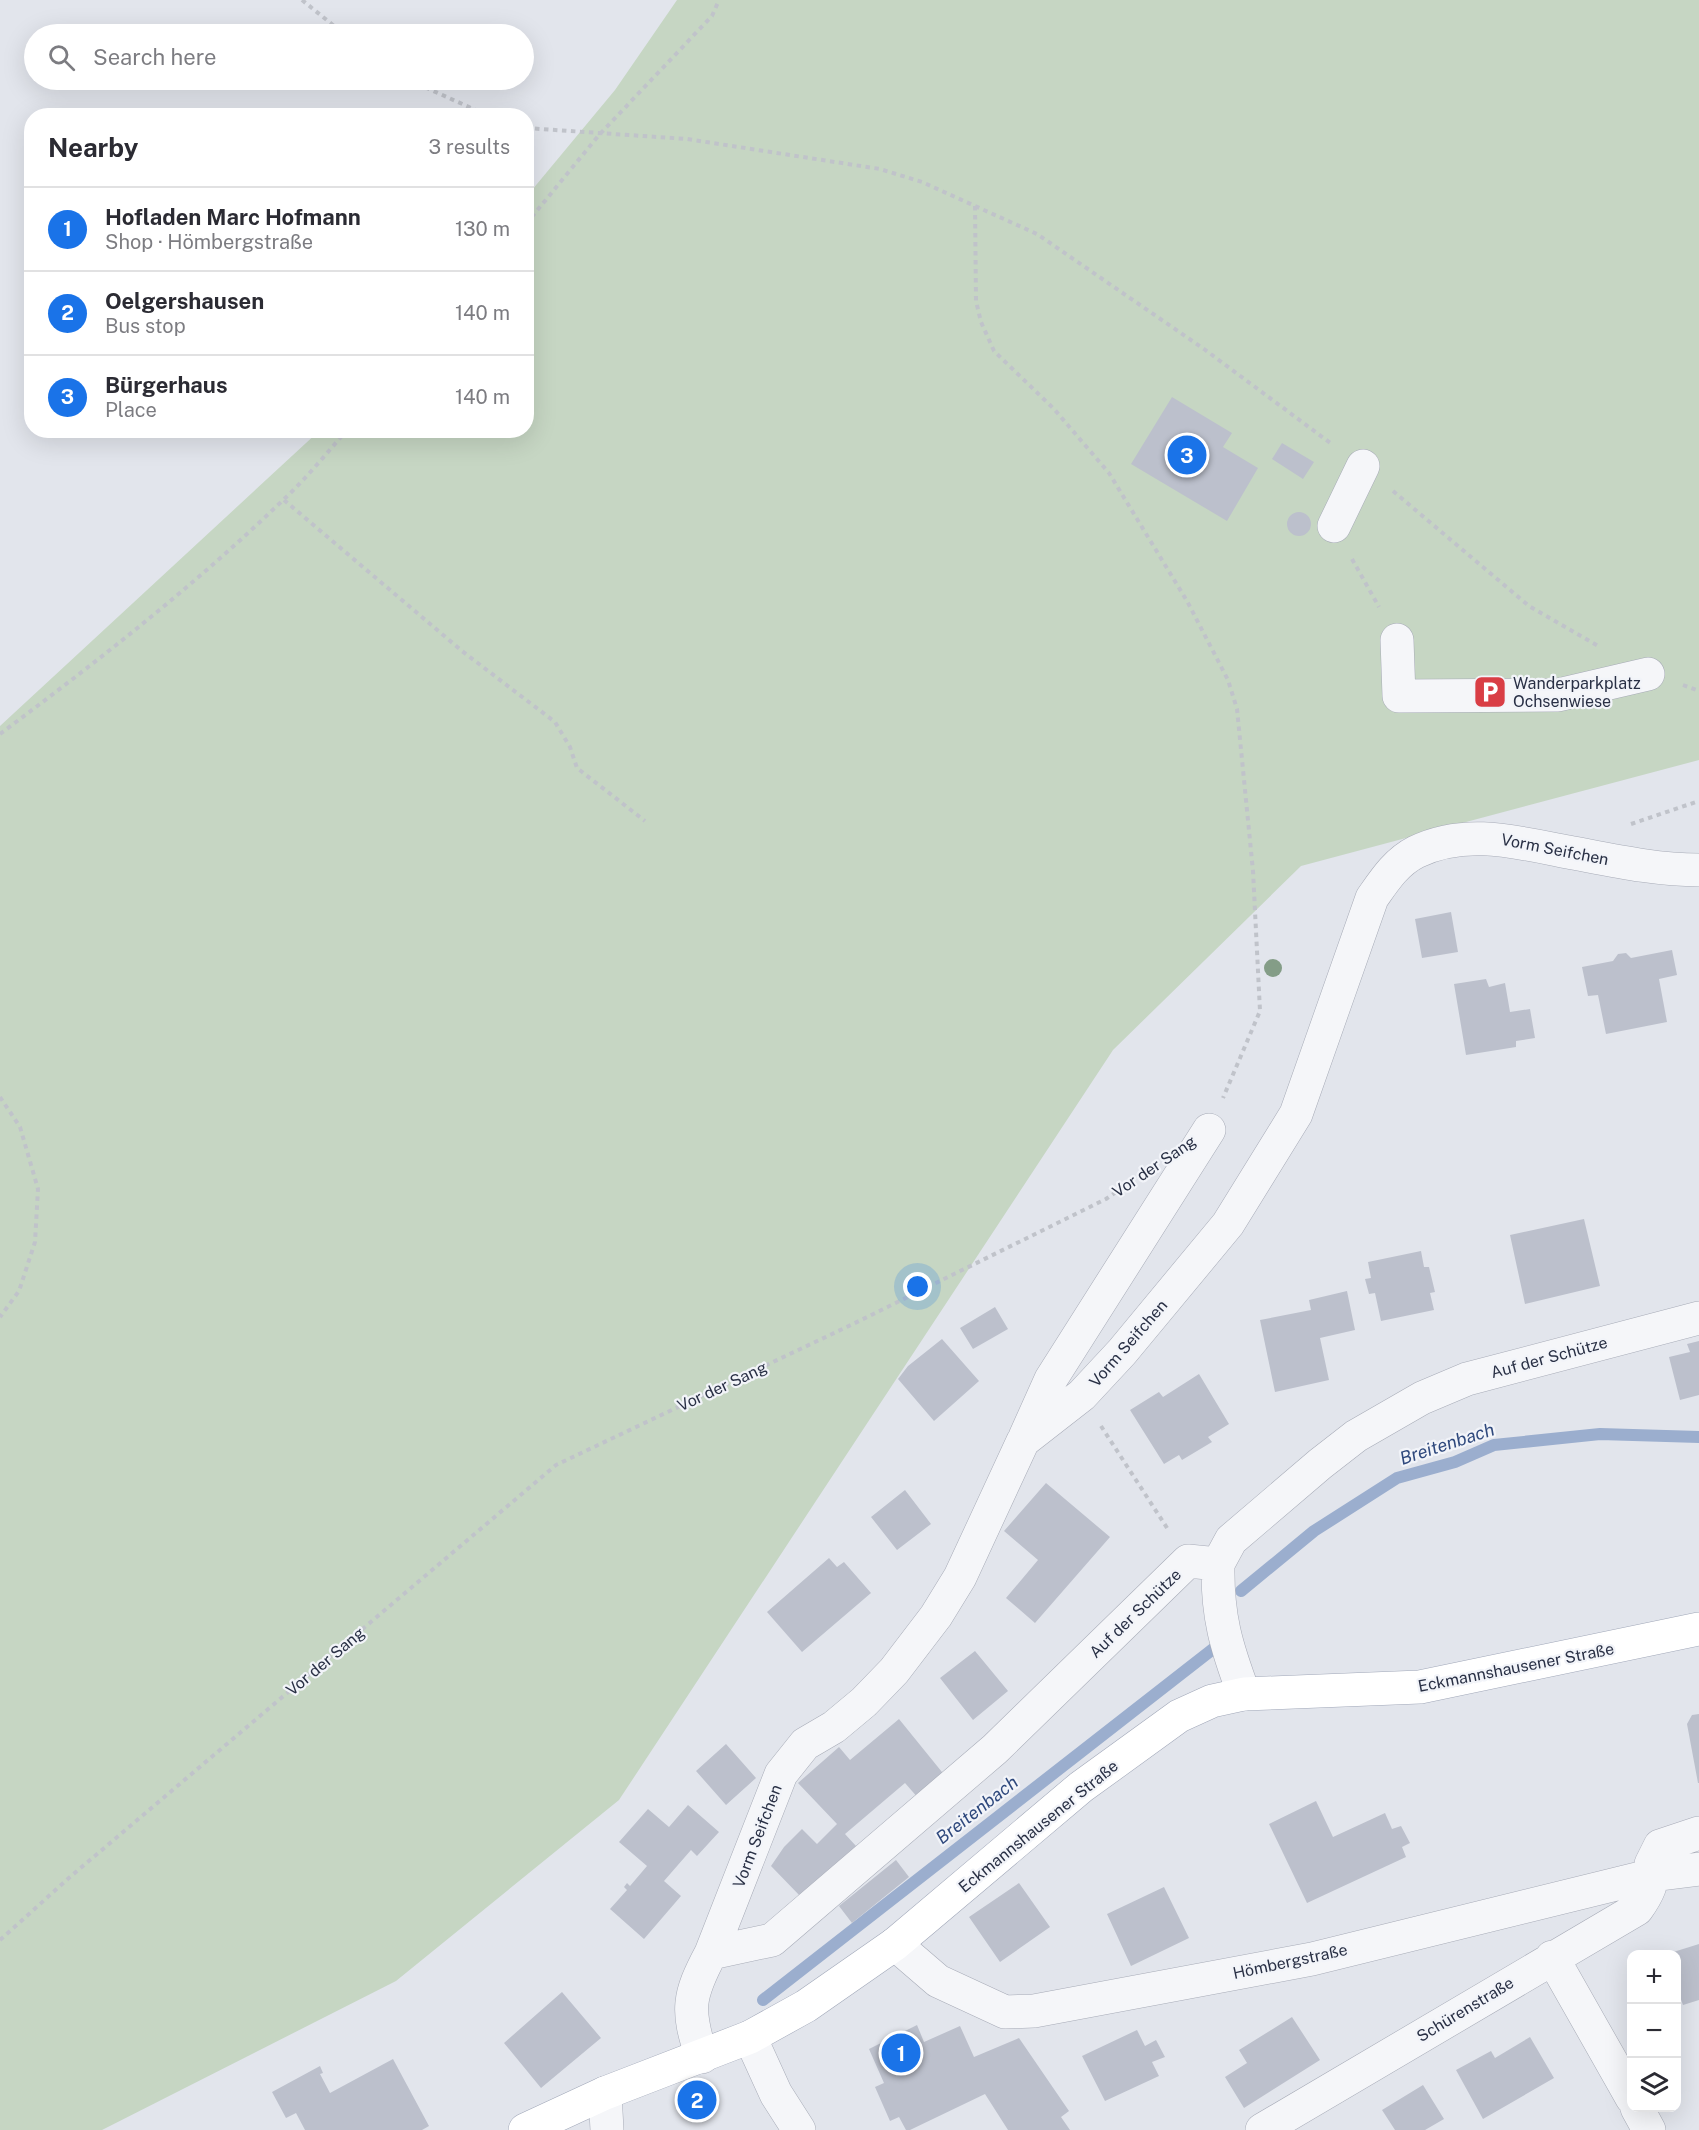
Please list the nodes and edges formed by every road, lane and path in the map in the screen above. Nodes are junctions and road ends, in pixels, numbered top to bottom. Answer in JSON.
{"nodes":[{"id":1,"x":302,"y":0,"type":"edge"},
{"id":2,"x":719,"y":0,"type":"edge"},
{"id":3,"x":332,"y":24,"type":"edge"},
{"id":4,"x":431,"y":90,"type":"edge"},
{"id":5,"x":471,"y":108,"type":"edge"},
{"id":6,"x":534,"y":129,"type":"edge"},
{"id":7,"x":599,"y":135,"type":"junction"},
{"id":8,"x":975,"y":206,"type":"junction"},
{"id":9,"x":534,"y":214,"type":"edge"},
{"id":10,"x":340,"y":438,"type":"edge"},
{"id":11,"x":1364,"y":466,"type":"junction"},
{"id":12,"x":284,"y":500,"type":"junction"},
{"id":13,"x":1334,"y":526,"type":"joint"},
{"id":14,"x":1397,"y":640,"type":"joint"},
{"id":15,"x":1648,"y":674,"type":"junction"},
{"id":16,"x":1699,"y":691,"type":"edge"},
{"id":17,"x":0,"y":734,"type":"edge"},
{"id":18,"x":645,"y":820,"type":"dead end"},
{"id":19,"x":1699,"y":870,"type":"edge"},
{"id":20,"x":0,"y":1097,"type":"edge"},
{"id":21,"x":1209,"y":1130,"type":"joint"},
{"id":22,"x":1134,"y":1180,"type":"dead end"},
{"id":23,"x":0,"y":1317,"type":"edge"},
{"id":24,"x":1699,"y":1318,"type":"edge"},
{"id":25,"x":1082,"y":1395,"type":"junction"},
{"id":26,"x":1023,"y":1441,"type":"junction"},
{"id":27,"x":1203,"y":1562,"type":"junction"},
{"id":28,"x":1699,"y":1629,"type":"edge"},
{"id":29,"x":1244,"y":1694,"type":"junction"},
{"id":30,"x":1699,"y":1833,"type":"edge"},
{"id":31,"x":1699,"y":1869,"type":"edge"},
{"id":32,"x":1653,"y":1875,"type":"junction"},
{"id":33,"x":0,"y":1940,"type":"edge"},
{"id":34,"x":895,"y":1944,"type":"junction"},
{"id":35,"x":711,"y":1953,"type":"junction"},
{"id":36,"x":1552,"y":1957,"type":"junction"},
{"id":37,"x":750,"y":2037,"type":"junction"},
{"id":38,"x":702,"y":2057,"type":"junction"},
{"id":39,"x":1627,"y":2089,"type":"edge"},
{"id":40,"x":605,"y":2093,"type":"junction"},
{"id":41,"x":1639,"y":2112,"type":"edge"},
{"id":42,"x":525,"y":2130,"type":"edge"},
{"id":43,"x":607,"y":2130,"type":"edge"},
{"id":44,"x":799,"y":2130,"type":"edge"},
{"id":45,"x":1263,"y":2130,"type":"edge"},
{"id":46,"x":1649,"y":2130,"type":"edge"}],
"edges":[{"from":1,"to":3,"type":"path"},
{"from":2,"to":7,"type":"path"},
{"from":4,"to":5,"type":"path"},
{"from":6,"to":7,"type":"path"},
{"from":7,"to":8,"type":"path"},
{"from":7,"to":9,"type":"path"},
{"from":8,"to":11,"type":"path"},
{"from":8,"to":21,"type":"path"},
{"from":10,"to":12,"type":"path"},
{"from":11,"to":13,"type":"street"},
{"from":11,"to":15,"type":"path"},
{"from":12,"to":17,"type":"path"},
{"from":12,"to":18,"type":"path"},
{"from":13,"to":14,"type":"path"},
{"from":14,"to":15,"type":"street"},
{"from":15,"to":16,"type":"path"},
{"from":19,"to":25,"type":"street","name":"Vorm Seifchen"},
{"from":20,"to":23,"type":"path"},
{"from":21,"to":26,"type":"street","name":"Vor der Sang"},
{"from":22,"to":33,"type":"path","name":"Vor der Sang"},
{"from":24,"to":27,"type":"street","name":"Auf der Schütze"},
{"from":25,"to":26,"type":"street","name":"Vorm Seifchen"},
{"from":25,"to":27,"type":"path"},
{"from":26,"to":35,"type":"street","name":"Vorm Seifchen"},
{"from":27,"to":29,"type":"street"},
{"from":27,"to":35,"type":"street","name":"Auf der Schütze"},
{"from":28,"to":29,"type":"main road","name":"Eckmannshausener Straße"},
{"from":29,"to":34,"type":"main road","name":"Eckmannshausener Straße"},
{"from":30,"to":32,"type":"street","name":"Schürenstraße"},
{"from":31,"to":32,"type":"street","name":"Hömbergstraße"},
{"from":32,"to":34,"type":"street","name":"Hömbergstraße"},
{"from":32,"to":36,"type":"street","name":"Schürenstraße"},
{"from":34,"to":37,"type":"main road","name":"Eckmannshausener Straße"},
{"from":35,"to":38,"type":"street","name":"Vorm Seifchen"},
{"from":36,"to":39,"type":"street"},
{"from":36,"to":45,"type":"street","name":"Schürenstraße"},
{"from":37,"to":38,"type":"main road","name":"Eckmannshausener Straße"},
{"from":37,"to":44,"type":"street"},
{"from":38,"to":40,"type":"main road","name":"Eckmannshausener Straße"},
{"from":40,"to":42,"type":"main road","name":"Eckmannshausener Straße"},
{"from":40,"to":43,"type":"street"},
{"from":41,"to":46,"type":"street"}]}
